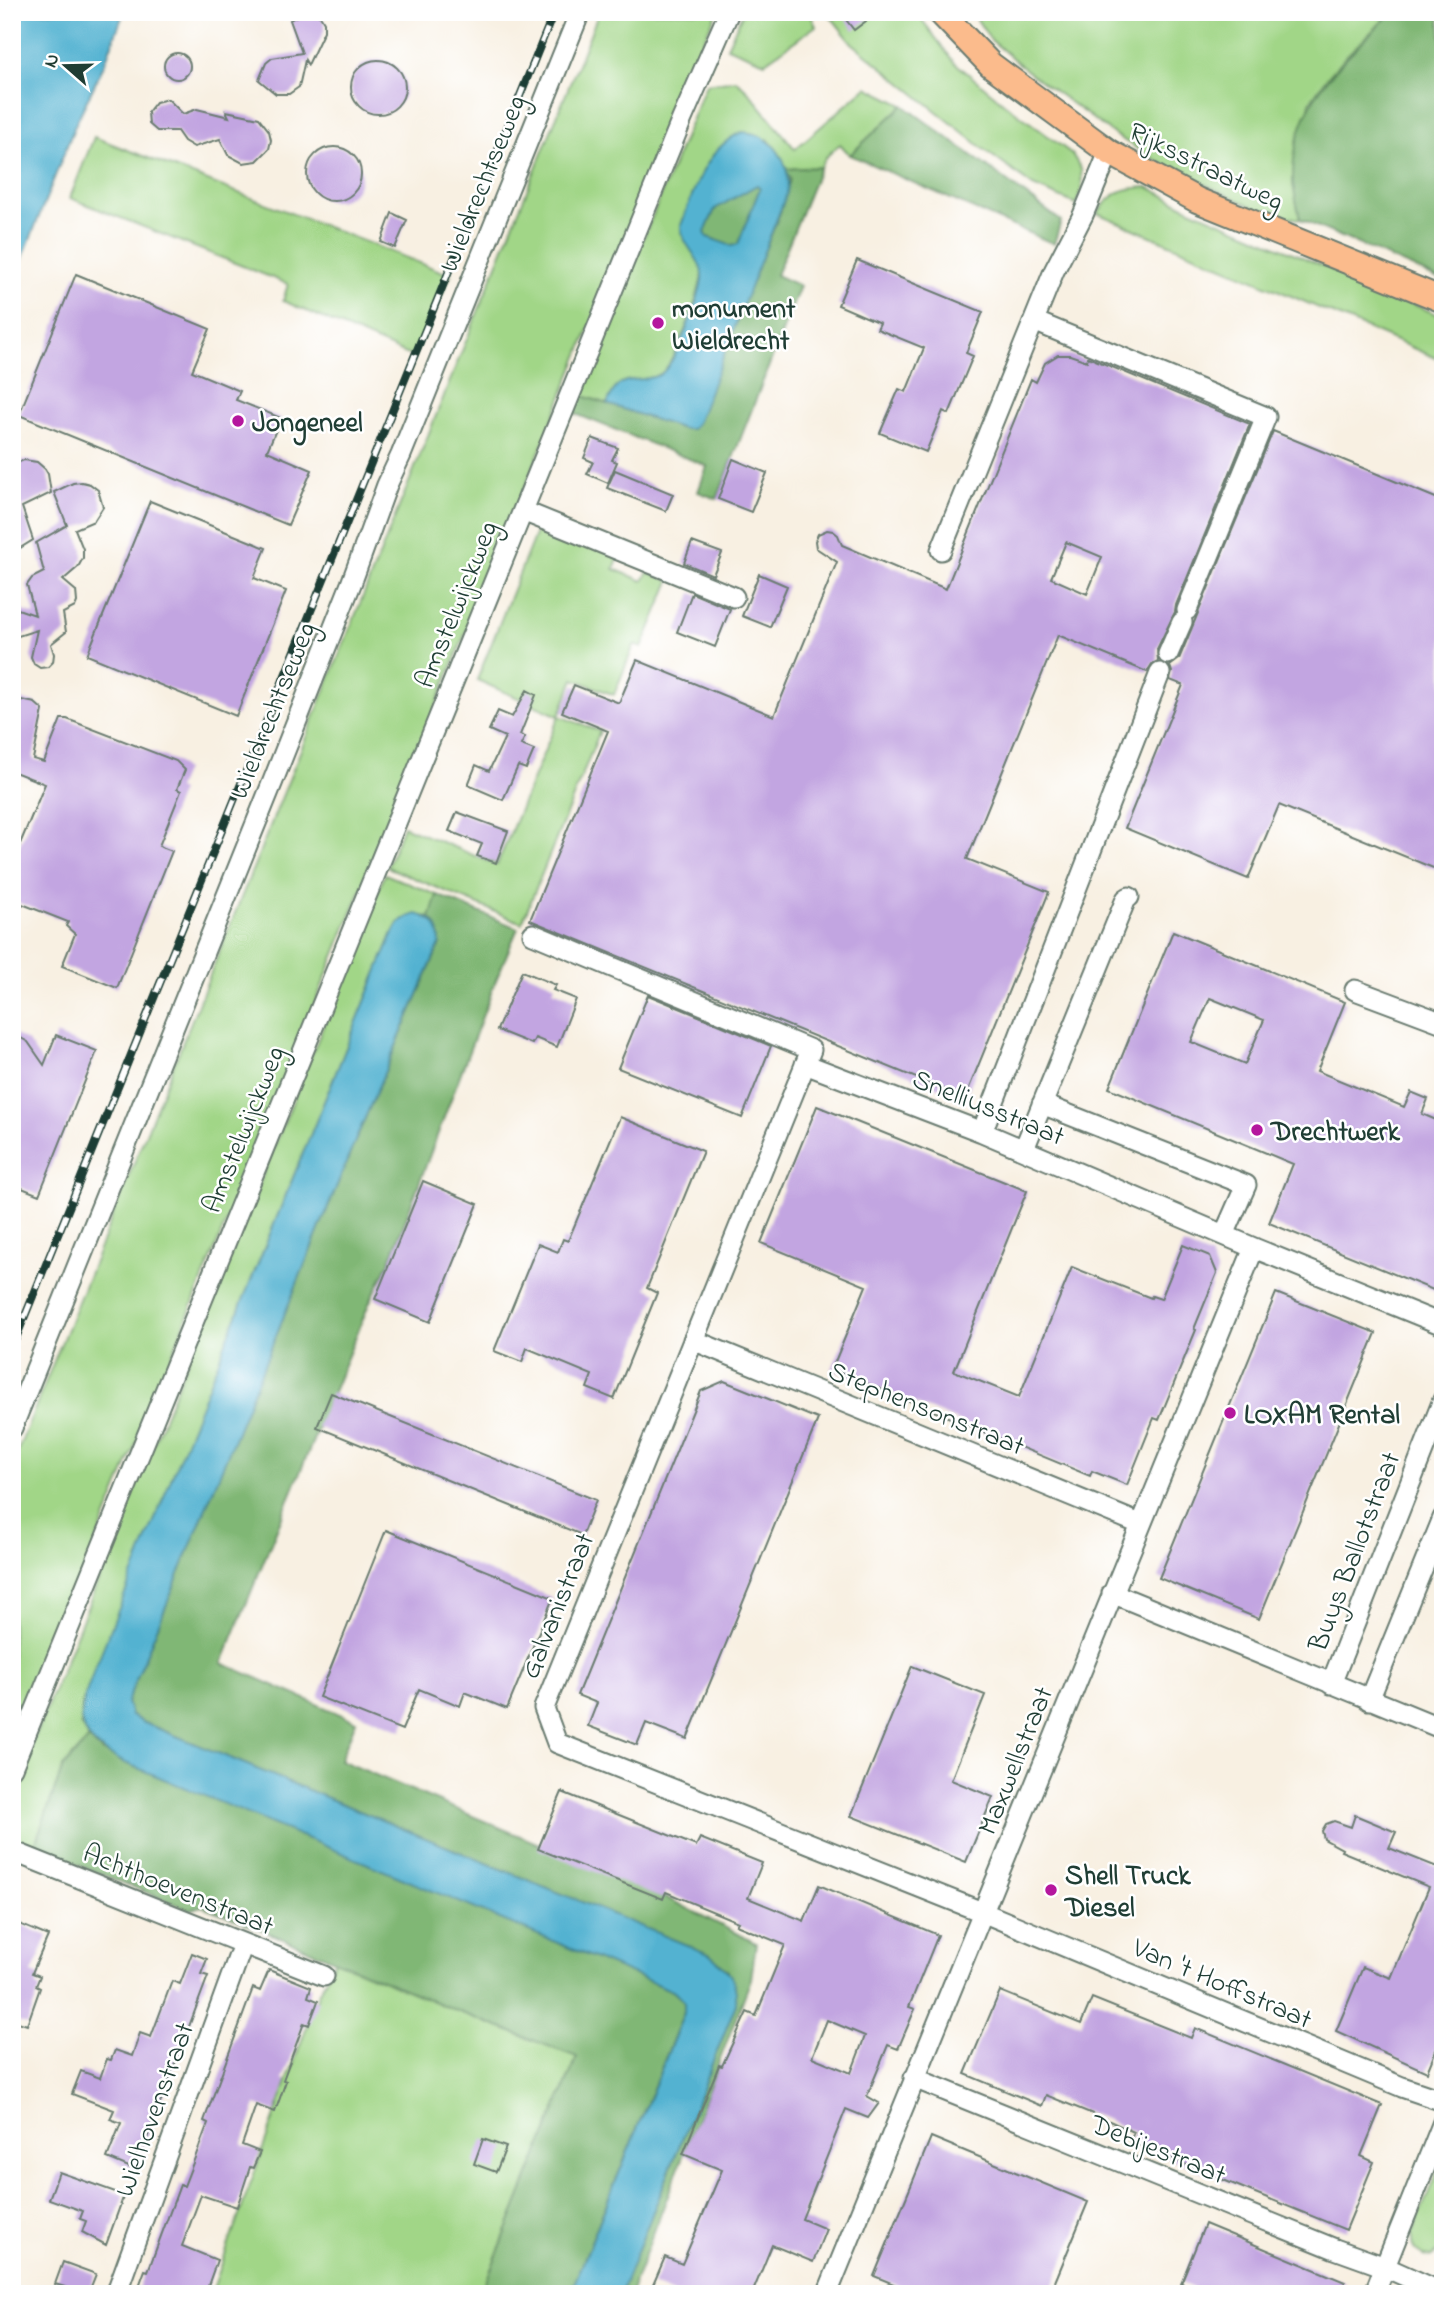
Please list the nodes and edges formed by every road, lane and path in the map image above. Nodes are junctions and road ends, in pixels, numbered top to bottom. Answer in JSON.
{"nodes":[{"id":1,"x":580,"y":12,"type":"edge"},
{"id":2,"x":729,"y":12,"type":"edge"},
{"id":3,"x":940,"y":12,"type":"edge"},
{"id":4,"x":1109,"y":152,"type":"junction"},
{"id":5,"x":1443,"y":300,"type":"edge"},
{"id":6,"x":1034,"y":321,"type":"junction"},
{"id":7,"x":523,"y":511,"type":"junction"},
{"id":8,"x":941,"y":550,"type":"dead end"},
{"id":9,"x":734,"y":597,"type":"dead end"},
{"id":10,"x":1168,"y":654,"type":"dead end"},
{"id":11,"x":1160,"y":673,"type":"dead end"},
{"id":12,"x":1129,"y":898,"type":"dead end"},
{"id":13,"x":533,"y":934,"type":"dead end"},
{"id":14,"x":1354,"y":990,"type":"dead end"},
{"id":15,"x":1443,"y":1023,"type":"edge"},
{"id":16,"x":805,"y":1064,"type":"junction"},
{"id":17,"x":1042,"y":1104,"type":"junction"},
{"id":18,"x":982,"y":1132,"type":"junction"},
{"id":19,"x":1024,"y":1149,"type":"junction"},
{"id":20,"x":1224,"y":1235,"type":"junction"},
{"id":21,"x":1254,"y":1248,"type":"junction"},
{"id":22,"x":1443,"y":1325,"type":"edge"},
{"id":23,"x":693,"y":1340,"type":"junction"},
{"id":24,"x":1443,"y":1399,"type":"edge"},
{"id":25,"x":12,"y":1428,"type":"edge"},
{"id":26,"x":1443,"y":1518,"type":"edge"},
{"id":27,"x":1140,"y":1524,"type":"junction"},
{"id":28,"x":1112,"y":1593,"type":"junction"},
{"id":29,"x":1331,"y":1684,"type":"junction"},
{"id":30,"x":1369,"y":1700,"type":"junction"},
{"id":31,"x":1443,"y":1729,"type":"edge"},
{"id":32,"x":12,"y":1768,"type":"edge"},
{"id":33,"x":12,"y":1851,"type":"edge"},
{"id":34,"x":982,"y":1913,"type":"junction"},
{"id":35,"x":243,"y":1944,"type":"junction"},
{"id":36,"x":324,"y":1976,"type":"dead end"},
{"id":37,"x":914,"y":2078,"type":"junction"},
{"id":38,"x":1443,"y":2101,"type":"edge"},
{"id":39,"x":1443,"y":2122,"type":"edge"},
{"id":40,"x":1385,"y":2266,"type":"junction"},
{"id":41,"x":1440,"y":2289,"type":"edge"},
{"id":42,"x":116,"y":2294,"type":"edge"},
{"id":43,"x":827,"y":2294,"type":"edge"},
{"id":44,"x":1374,"y":2294,"type":"edge"}],
"edges":[{"from":1,"to":25,"type":"street","name":"Wieldrechtseweg"},
{"from":2,"to":7,"type":"street","name":"Amstelwijckweg"},
{"from":3,"to":4,"type":"main road","name":"Rijksstraatweg"},
{"from":4,"to":5,"type":"main road","name":"Rijksstraatweg"},
{"from":4,"to":6,"type":"street"},
{"from":6,"to":8,"type":"street"},
{"from":6,"to":10,"type":"street"},
{"from":7,"to":9,"type":"street","name":"Amstelwijckweg"},
{"from":7,"to":32,"type":"street","name":"Amstelwijckweg"},
{"from":11,"to":18,"type":"street"},
{"from":12,"to":17,"type":"street"},
{"from":13,"to":16,"type":"street"},
{"from":14,"to":15,"type":"street"},
{"from":16,"to":18,"type":"street","name":"Snelliusstraat"},
{"from":16,"to":23,"type":"street","name":"Galvanistraat"},
{"from":17,"to":19,"type":"street"},
{"from":17,"to":20,"type":"street"},
{"from":18,"to":19,"type":"street","name":"Snelliusstraat"},
{"from":19,"to":20,"type":"street","name":"Snelliusstraat"},
{"from":20,"to":21,"type":"street","name":"Snelliusstraat"},
{"from":21,"to":22,"type":"street","name":"Snelliusstraat"},
{"from":21,"to":27,"type":"street","name":"Maxwellstraat"},
{"from":23,"to":27,"type":"street","name":"Stephensonstraat"},
{"from":23,"to":34,"type":"street","name":"Galvanistraat"},
{"from":24,"to":29,"type":"street","name":"Buys Ballotstraat"},
{"from":26,"to":30,"type":"street"},
{"from":27,"to":28,"type":"street","name":"Maxwellstraat"},
{"from":28,"to":29,"type":"street","name":"Buys Ballotstraat"},
{"from":28,"to":34,"type":"street","name":"Maxwellstraat"},
{"from":29,"to":30,"type":"street","name":"Buys Ballotstraat"},
{"from":30,"to":31,"type":"street","name":"Buys Ballotstraat"},
{"from":33,"to":35,"type":"street","name":"Achthoevenstraat"},
{"from":34,"to":37,"type":"street","name":"Maxwellstraat"},
{"from":34,"to":38,"type":"street","name":"Van 't Hoffstraat"},
{"from":35,"to":36,"type":"street","name":"Achthoevenstraat"},
{"from":35,"to":42,"type":"street","name":"Wielhovenstraat"},
{"from":37,"to":40,"type":"street","name":"Debijestraat"},
{"from":37,"to":43,"type":"street","name":"Maxwellstraat"},
{"from":39,"to":40,"type":"street"},
{"from":40,"to":41,"type":"street","name":"Debijestraat"},
{"from":40,"to":44,"type":"street"}]}
